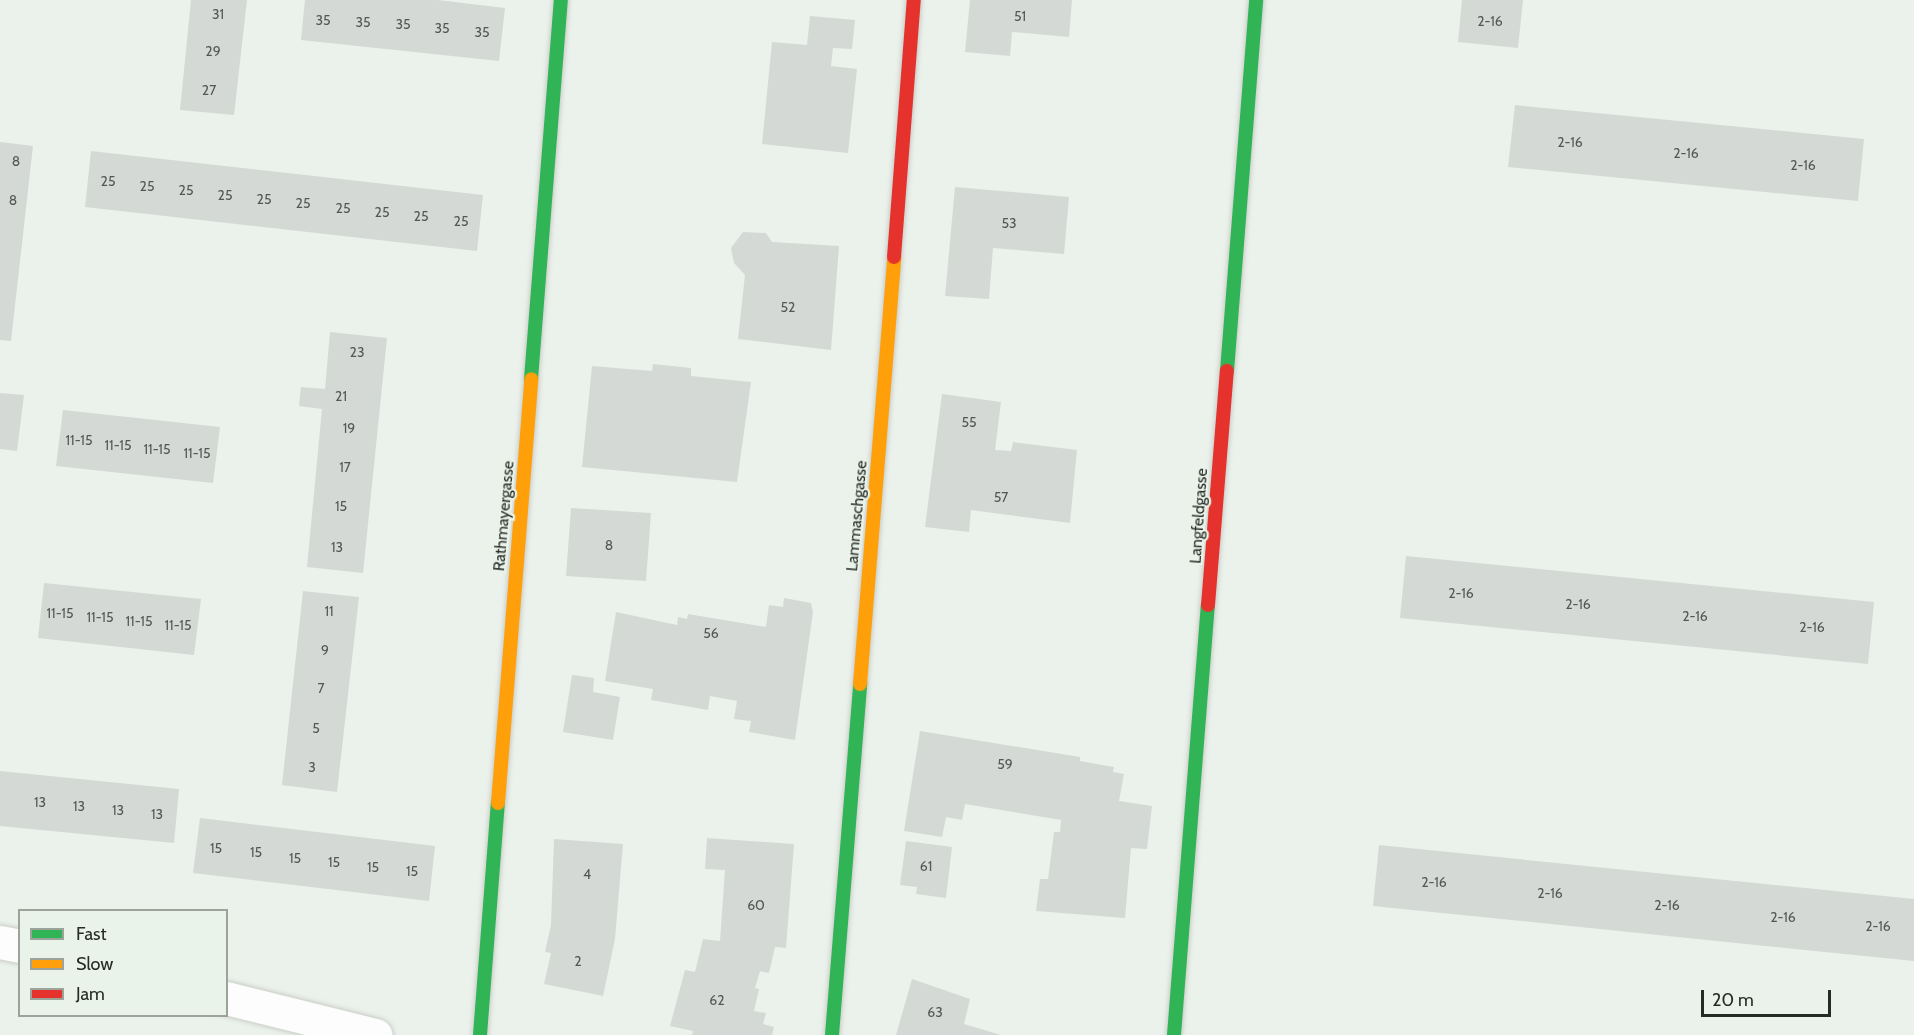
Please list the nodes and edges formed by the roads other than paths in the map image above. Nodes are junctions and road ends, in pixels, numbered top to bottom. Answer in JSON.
{"nodes":[{"id":1,"x":561,"y":0,"type":"edge"},
{"id":2,"x":914,"y":0,"type":"edge"},
{"id":3,"x":1256,"y":0,"type":"edge"},
{"id":4,"x":0,"y":942,"type":"edge"},
{"id":5,"x":18,"y":946,"type":"edge"},
{"id":6,"x":228,"y":998,"type":"edge"},
{"id":7,"x":375,"y":1035,"type":"edge"},
{"id":8,"x":480,"y":1035,"type":"edge"},
{"id":9,"x":832,"y":1035,"type":"edge"},
{"id":10,"x":1174,"y":1035,"type":"edge"}],
"edges":[{"from":1,"to":8,"type":"street","name":"Rathmayergasse"},
{"from":2,"to":9,"type":"street","name":"Lammaschgasse"},
{"from":3,"to":10,"type":"street","name":"Langfeldgasse"},
{"from":4,"to":5,"type":"street"},
{"from":6,"to":7,"type":"street"}]}
